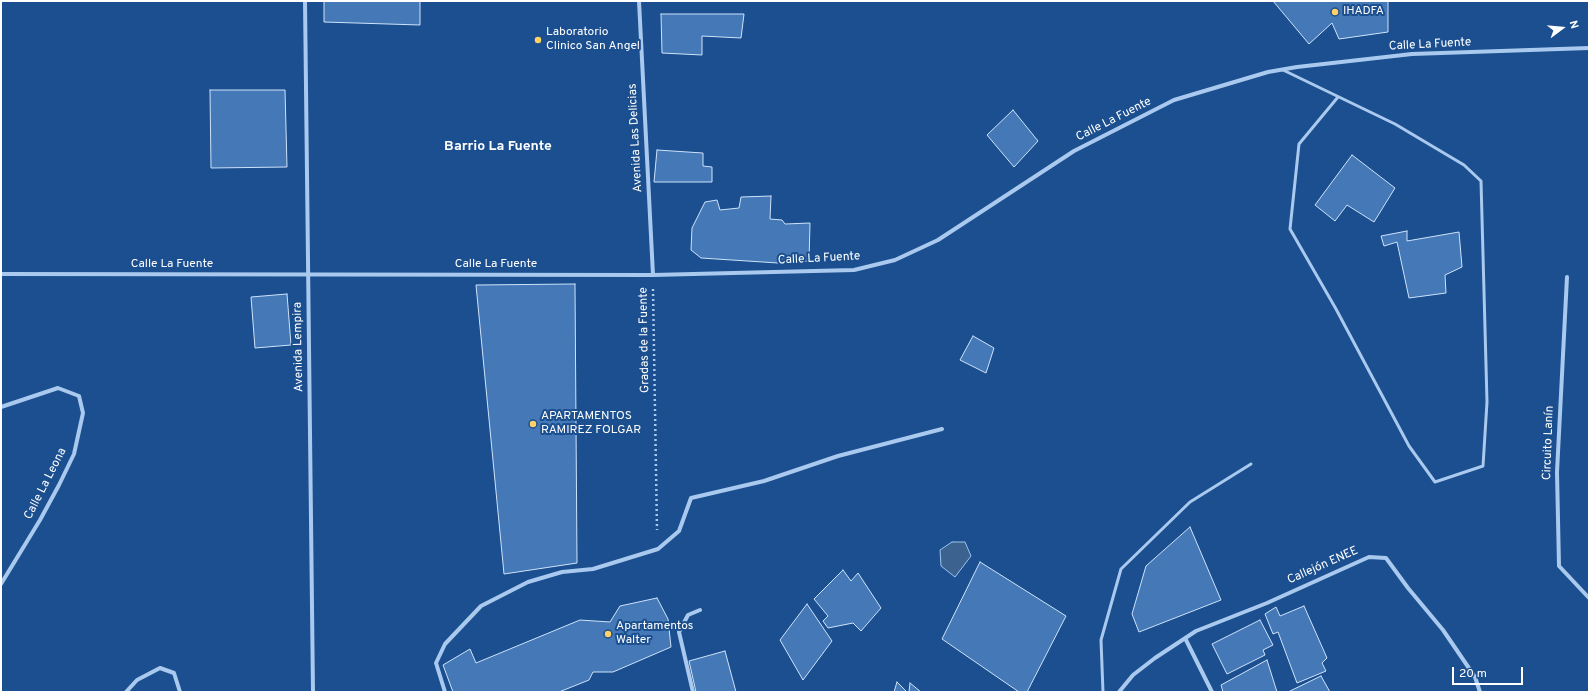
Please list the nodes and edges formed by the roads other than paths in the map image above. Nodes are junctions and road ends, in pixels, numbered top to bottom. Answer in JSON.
{"nodes":[{"id":1,"x":305,"y":1,"type":"edge"},
{"id":2,"x":639,"y":1,"type":"edge"},
{"id":3,"x":1589,"y":48,"type":"edge"},
{"id":4,"x":1282,"y":70,"type":"junction"},
{"id":5,"x":1338,"y":97,"type":"junction"},
{"id":6,"x":1,"y":274,"type":"edge"},
{"id":7,"x":653,"y":275,"type":"junction"},
{"id":8,"x":309,"y":276,"type":"junction"},
{"id":9,"x":1567,"y":277,"type":"dead end"},
{"id":10,"x":1,"y":407,"type":"edge"},
{"id":11,"x":942,"y":430,"type":"dead end"},
{"id":12,"x":1251,"y":464,"type":"dead end"},
{"id":13,"x":1,"y":584,"type":"edge"},
{"id":14,"x":1589,"y":598,"type":"edge"},
{"id":15,"x":700,"y":610,"type":"dead end"},
{"id":16,"x":1185,"y":638,"type":"junction"},
{"id":17,"x":126,"y":692,"type":"edge"},
{"id":18,"x":180,"y":692,"type":"edge"},
{"id":19,"x":313,"y":692,"type":"edge"},
{"id":20,"x":445,"y":692,"type":"edge"},
{"id":21,"x":693,"y":692,"type":"edge"},
{"id":22,"x":1104,"y":692,"type":"edge"},
{"id":23,"x":1119,"y":692,"type":"edge"},
{"id":24,"x":1212,"y":692,"type":"edge"},
{"id":25,"x":1480,"y":692,"type":"edge"}],
"edges":[{"from":1,"to":8,"type":"street","name":"Avenida Lempira"},
{"from":2,"to":7,"type":"street","name":"Avenida Las Delicias"},
{"from":3,"to":4,"type":"street","name":"Calle La Fuente"},
{"from":4,"to":5,"type":"lane"},
{"from":4,"to":7,"type":"street","name":"Calle La Fuente"},
{"from":5,"to":5,"type":"lane"},
{"from":6,"to":8,"type":"street","name":"Calle La Fuente"},
{"from":7,"to":8,"type":"street","name":"Calle La Fuente"},
{"from":8,"to":19,"type":"street","name":"Avenida Lempira"},
{"from":9,"to":14,"type":"street","name":"Circuito Lanín"},
{"from":10,"to":13,"type":"street","name":"Calle La Leona"},
{"from":11,"to":20,"type":"street"},
{"from":12,"to":22,"type":"lane"},
{"from":15,"to":21,"type":"street"},
{"from":16,"to":23,"type":"street","name":"Callejón ENEE"},
{"from":16,"to":24,"type":"street"},
{"from":16,"to":25,"type":"street","name":"Callejón ENEE"},
{"from":17,"to":18,"type":"street"}]}
